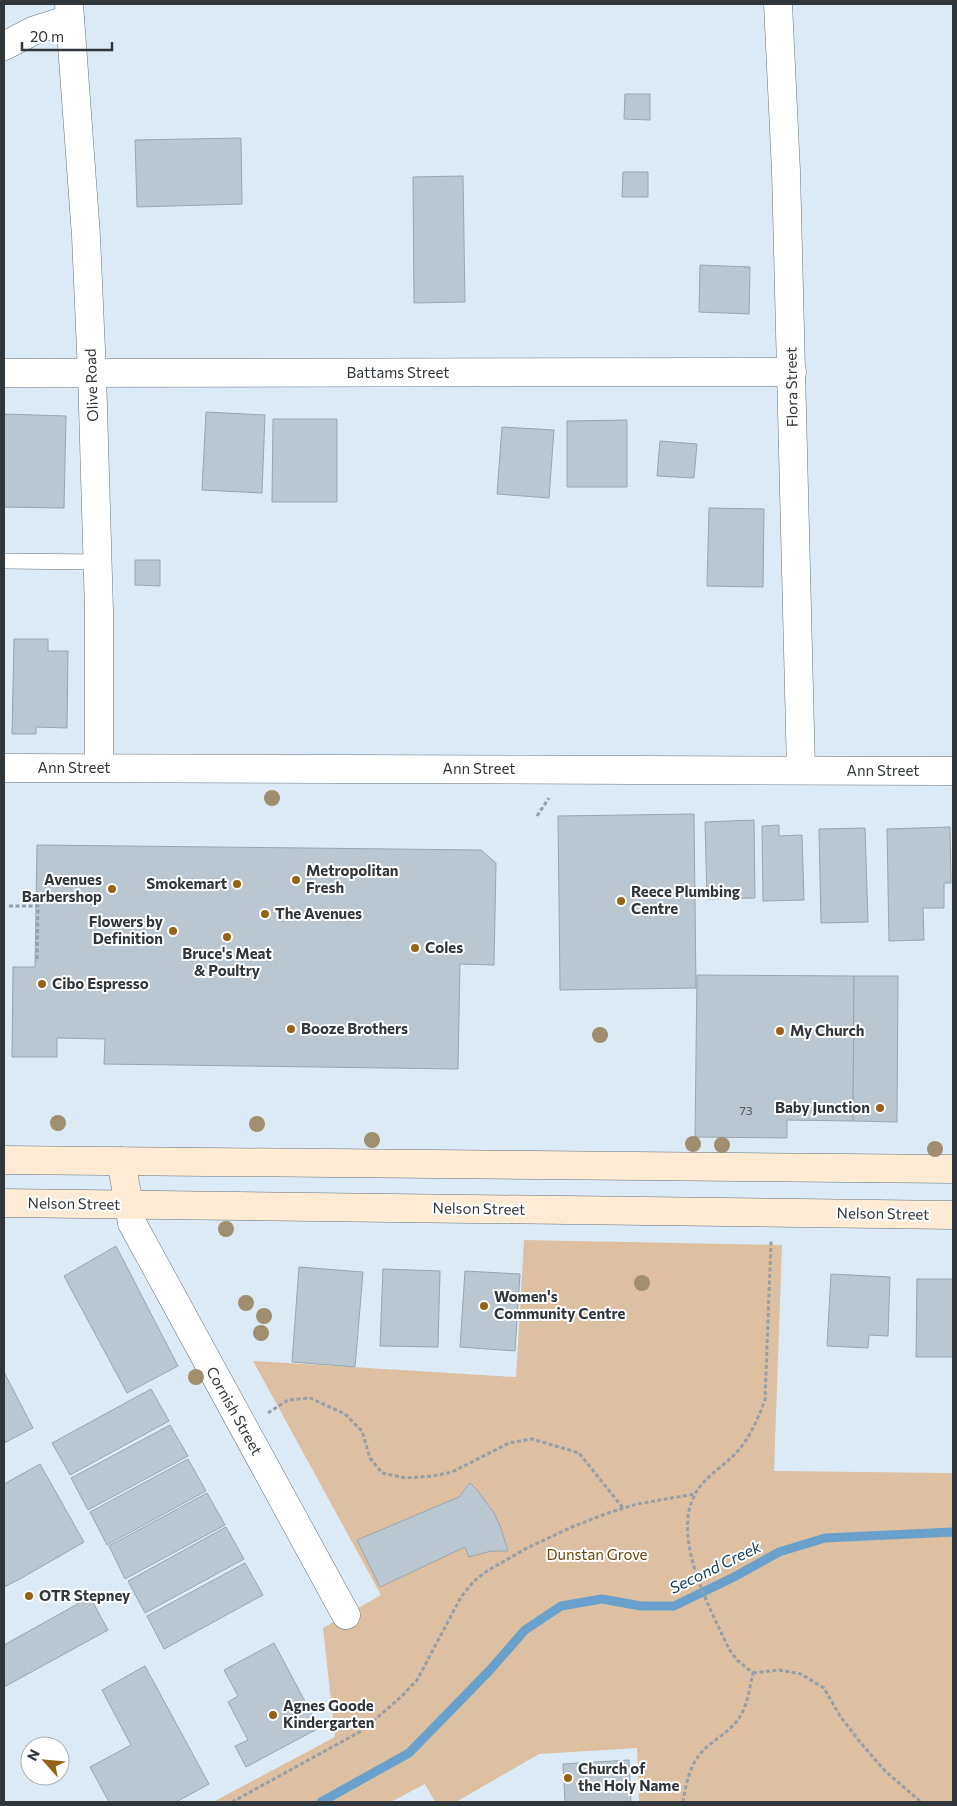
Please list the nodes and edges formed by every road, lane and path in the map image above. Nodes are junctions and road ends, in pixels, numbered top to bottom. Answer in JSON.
{"nodes":[{"id":1,"x":778,"y":4,"type":"edge"},
{"id":2,"x":69,"y":11,"type":"edge"},
{"id":3,"x":4,"y":46,"type":"edge"},
{"id":4,"x":792,"y":372,"type":"junction"},
{"id":5,"x":4,"y":373,"type":"edge"},
{"id":6,"x":92,"y":373,"type":"junction"},
{"id":7,"x":4,"y":561,"type":"edge"},
{"id":8,"x":98,"y":562,"type":"junction"},
{"id":9,"x":4,"y":768,"type":"edge"},
{"id":10,"x":99,"y":768,"type":"junction"},
{"id":11,"x":801,"y":770,"type":"junction"},
{"id":12,"x":953,"y":771,"type":"edge"},
{"id":13,"x":552,"y":794,"type":"dead end"},
{"id":14,"x":536,"y":816,"type":"dead end"},
{"id":15,"x":9,"y":906,"type":"dead end"},
{"id":16,"x":37,"y":962,"type":"dead end"},
{"id":17,"x":4,"y":1160,"type":"edge"},
{"id":18,"x":120,"y":1161,"type":"junction"},
{"id":19,"x":953,"y":1169,"type":"edge"},
{"id":20,"x":4,"y":1203,"type":"edge"},
{"id":21,"x":128,"y":1205,"type":"junction"},
{"id":22,"x":771,"y":1213,"type":"junction"},
{"id":23,"x":953,"y":1215,"type":"edge"},
{"id":24,"x":244,"y":1428,"type":"junction"},
{"id":25,"x":696,"y":1494,"type":"junction"},
{"id":26,"x":623,"y":1508,"type":"junction"},
{"id":27,"x":346,"y":1615,"type":"dead end"},
{"id":28,"x":753,"y":1673,"type":"junction"},
{"id":29,"x":232,"y":1802,"type":"edge"},
{"id":30,"x":683,"y":1802,"type":"edge"},
{"id":31,"x":921,"y":1802,"type":"edge"}],
"edges":[{"from":1,"to":4,"type":"street","name":"Flora Street"},
{"from":2,"to":3,"type":"street"},
{"from":2,"to":6,"type":"street","name":"Olive Road"},
{"from":4,"to":6,"type":"street","name":"Battams Street"},
{"from":4,"to":11,"type":"street","name":"Flora Street"},
{"from":5,"to":6,"type":"street","name":"Battams Street"},
{"from":6,"to":8,"type":"street","name":"Olive Road"},
{"from":7,"to":8,"type":"lane"},
{"from":8,"to":10,"type":"street","name":"Olive Road"},
{"from":9,"to":10,"type":"street","name":"Ann Street"},
{"from":10,"to":11,"type":"street","name":"Ann Street"},
{"from":11,"to":12,"type":"street","name":"Ann Street"},
{"from":13,"to":14,"type":"path"},
{"from":15,"to":16,"type":"path"},
{"from":17,"to":18,"type":"main road"},
{"from":18,"to":19,"type":"main road"},
{"from":18,"to":21,"type":"main road"},
{"from":20,"to":21,"type":"main road","name":"Nelson Street"},
{"from":21,"to":22,"type":"main road","name":"Nelson Street"},
{"from":21,"to":24,"type":"street","name":"Cornish Street"},
{"from":22,"to":23,"type":"main road","name":"Nelson Street"},
{"from":22,"to":25,"type":"path"},
{"from":24,"to":26,"type":"path"},
{"from":24,"to":27,"type":"street","name":"Cornish Street"},
{"from":25,"to":26,"type":"path"},
{"from":25,"to":28,"type":"path"},
{"from":26,"to":29,"type":"path"},
{"from":28,"to":30,"type":"path"},
{"from":28,"to":31,"type":"path"}]}
